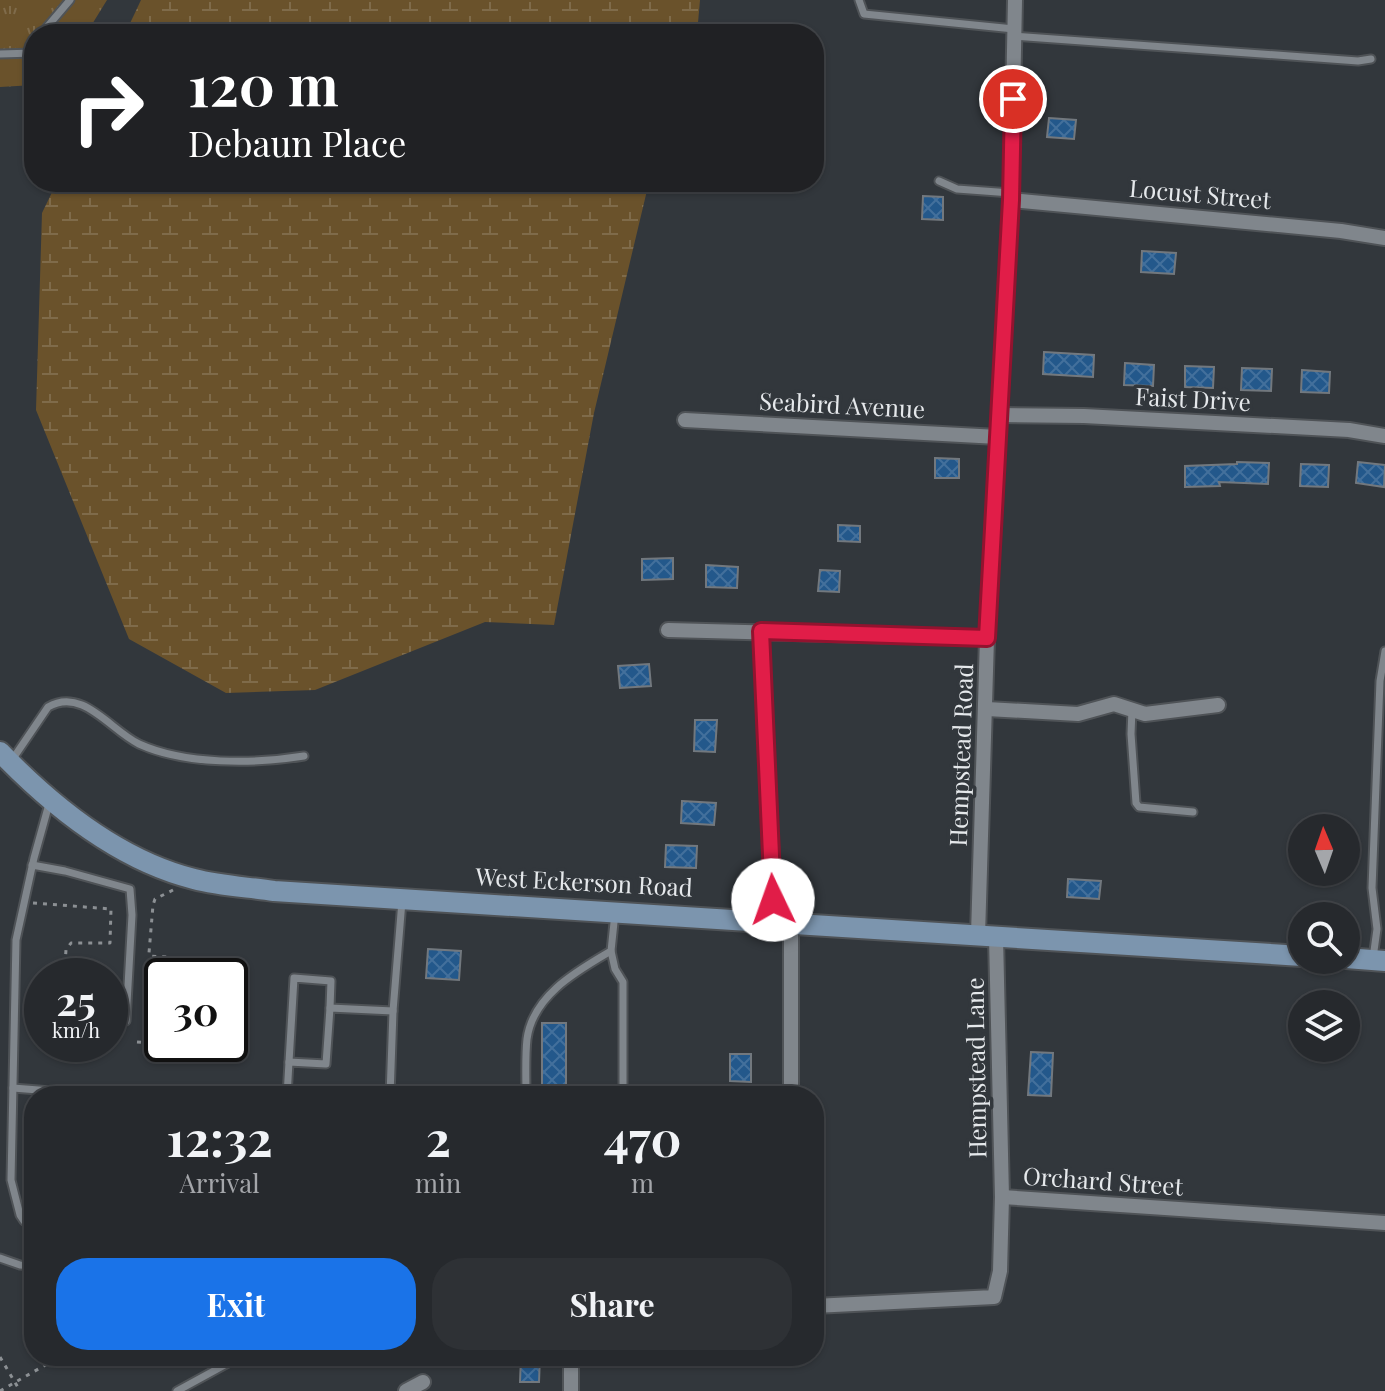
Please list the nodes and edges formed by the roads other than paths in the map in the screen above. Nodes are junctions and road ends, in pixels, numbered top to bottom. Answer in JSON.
{"nodes":[{"id":1,"x":70,"y":0,"type":"edge"},
{"id":2,"x":859,"y":0,"type":"edge"},
{"id":3,"x":1015,"y":0,"type":"edge"},
{"id":4,"x":50,"y":24,"type":"edge"},
{"id":5,"x":1014,"y":33,"type":"junction"},
{"id":6,"x":24,"y":53,"type":"edge"},
{"id":7,"x":0,"y":54,"type":"edge"},
{"id":8,"x":1371,"y":59,"type":"dead end"},
{"id":9,"x":939,"y":181,"type":"dead end"},
{"id":10,"x":1011,"y":196,"type":"junction"},
{"id":11,"x":1385,"y":238,"type":"edge"},
{"id":12,"x":999,"y":415,"type":"junction"},
{"id":13,"x":685,"y":420,"type":"dead end"},
{"id":14,"x":1385,"y":436,"type":"edge"},
{"id":15,"x":998,"y":437,"type":"junction"},
{"id":16,"x":668,"y":630,"type":"dead end"},
{"id":17,"x":761,"y":631,"type":"junction"},
{"id":18,"x":987,"y":638,"type":"junction"},
{"id":19,"x":1385,"y":651,"type":"edge"},
{"id":20,"x":1218,"y":705,"type":"dead end"},
{"id":21,"x":987,"y":709,"type":"junction"},
{"id":22,"x":1132,"y":709,"type":"junction"},
{"id":23,"x":304,"y":756,"type":"dead end"},
{"id":24,"x":5,"y":757,"type":"edge"},
{"id":25,"x":50,"y":800,"type":"junction"},
{"id":26,"x":1193,"y":812,"type":"dead end"},
{"id":27,"x":32,"y":865,"type":"junction"},
{"id":28,"x":402,"y":899,"type":"junction"},
{"id":29,"x":615,"y":911,"type":"junction"},
{"id":30,"x":783,"y":921,"type":"junction"},
{"id":31,"x":1381,"y":925,"type":"edge"},
{"id":32,"x":987,"y":936,"type":"junction"},
{"id":33,"x":611,"y":951,"type":"junction"},
{"id":34,"x":1288,"y":955,"type":"edge"},
{"id":35,"x":1379,"y":960,"type":"edge"},
{"id":36,"x":128,"y":986,"type":"edge"},
{"id":37,"x":330,"y":1008,"type":"junction"},
{"id":38,"x":393,"y":1011,"type":"junction"},
{"id":39,"x":289,"y":1062,"type":"junction"},
{"id":40,"x":288,"y":1086,"type":"edge"},
{"id":41,"x":390,"y":1086,"type":"edge"},
{"id":42,"x":526,"y":1086,"type":"edge"},
{"id":43,"x":623,"y":1086,"type":"edge"},
{"id":44,"x":791,"y":1086,"type":"edge"},
{"id":45,"x":13,"y":1088,"type":"junction"},
{"id":46,"x":24,"y":1089,"type":"edge"},
{"id":47,"x":1002,"y":1197,"type":"junction"},
{"id":48,"x":24,"y":1221,"type":"edge"},
{"id":49,"x":1385,"y":1223,"type":"edge"},
{"id":50,"x":0,"y":1258,"type":"edge"},
{"id":51,"x":24,"y":1265,"type":"edge"},
{"id":52,"x":824,"y":1306,"type":"edge"},
{"id":53,"x":223,"y":1366,"type":"edge"},
{"id":54,"x":571,"y":1366,"type":"edge"},
{"id":55,"x":423,"y":1382,"type":"dead end"},
{"id":56,"x":177,"y":1391,"type":"edge"},
{"id":57,"x":406,"y":1391,"type":"edge"},
{"id":58,"x":571,"y":1391,"type":"edge"}],
"edges":[{"from":1,"to":4,"type":"lane"},
{"from":2,"to":5,"type":"lane"},
{"from":3,"to":5,"type":"street","name":"Hempstead Road"},
{"from":5,"to":8,"type":"lane"},
{"from":5,"to":10,"type":"street","name":"Hempstead Road"},
{"from":6,"to":7,"type":"lane"},
{"from":9,"to":10,"type":"lane"},
{"from":10,"to":11,"type":"street","name":"Locust Street"},
{"from":10,"to":12,"type":"street","name":"Hempstead Road"},
{"from":12,"to":14,"type":"street","name":"Faist Drive"},
{"from":12,"to":15,"type":"street","name":"Hempstead Road"},
{"from":13,"to":15,"type":"street","name":"Seabird Avenue"},
{"from":15,"to":18,"type":"street","name":"Hempstead Road"},
{"from":16,"to":17,"type":"street"},
{"from":17,"to":18,"type":"street"},
{"from":17,"to":30,"type":"street"},
{"from":18,"to":21,"type":"street","name":"Hempstead Road"},
{"from":19,"to":31,"type":"lane"},
{"from":20,"to":22,"type":"street"},
{"from":21,"to":22,"type":"street"},
{"from":21,"to":32,"type":"street","name":"Hempstead Road"},
{"from":22,"to":26,"type":"lane"},
{"from":23,"to":24,"type":"lane"},
{"from":24,"to":25,"type":"street","name":"West Eckerson Road"},
{"from":25,"to":27,"type":"lane"},
{"from":25,"to":28,"type":"street","name":"West Eckerson Road"},
{"from":27,"to":36,"type":"lane"},
{"from":27,"to":45,"type":"lane"},
{"from":28,"to":29,"type":"street","name":"West Eckerson Road"},
{"from":28,"to":38,"type":"lane"},
{"from":29,"to":30,"type":"street","name":"West Eckerson Road"},
{"from":29,"to":33,"type":"lane"},
{"from":30,"to":32,"type":"street","name":"West Eckerson Road"},
{"from":30,"to":44,"type":"street"},
{"from":31,"to":35,"type":"lane"},
{"from":32,"to":34,"type":"street","name":"West Eckerson Road"},
{"from":32,"to":47,"type":"street","name":"Hempstead Lane"},
{"from":33,"to":42,"type":"lane"},
{"from":33,"to":43,"type":"lane"},
{"from":37,"to":38,"type":"lane"},
{"from":37,"to":39,"type":"lane"},
{"from":37,"to":39,"type":"lane"},
{"from":38,"to":41,"type":"lane"},
{"from":39,"to":40,"type":"lane"},
{"from":45,"to":46,"type":"lane"},
{"from":45,"to":48,"type":"lane"},
{"from":47,"to":49,"type":"street","name":"Orchard Street"},
{"from":47,"to":52,"type":"street","name":"Orchard Street"},
{"from":50,"to":51,"type":"lane"},
{"from":53,"to":56,"type":"lane"},
{"from":54,"to":58,"type":"street"},
{"from":55,"to":57,"type":"street"}]}
